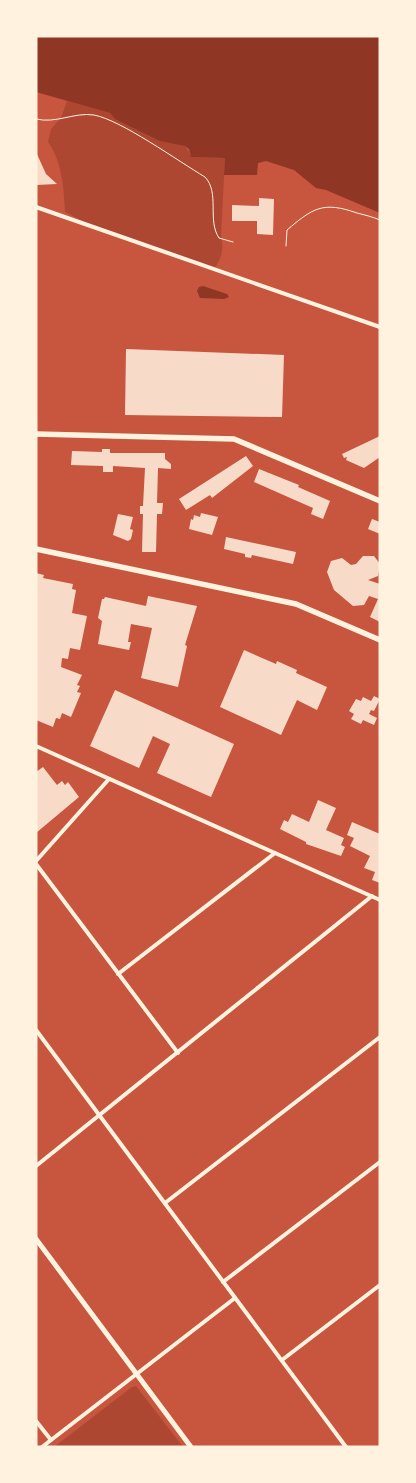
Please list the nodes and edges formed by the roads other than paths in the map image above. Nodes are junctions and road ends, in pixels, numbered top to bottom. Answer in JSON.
{"nodes":[{"id":1,"x":36,"y":207,"type":"edge"},
{"id":2,"x":380,"y":327,"type":"edge"},
{"id":3,"x":36,"y":434,"type":"edge"},
{"id":4,"x":380,"y":501,"type":"edge"},
{"id":5,"x":36,"y":549,"type":"edge"},
{"id":6,"x":380,"y":640,"type":"edge"},
{"id":7,"x":36,"y":746,"type":"edge"},
{"id":8,"x":109,"y":779,"type":"junction"},
{"id":9,"x":275,"y":853,"type":"junction"},
{"id":10,"x":36,"y":862,"type":"edge"},
{"id":11,"x":372,"y":896,"type":"junction"},
{"id":12,"x":380,"y":900,"type":"edge"},
{"id":13,"x":118,"y":974,"type":"junction"},
{"id":14,"x":36,"y":1030,"type":"edge"},
{"id":15,"x":380,"y":1037,"type":"edge"},
{"id":16,"x":178,"y":1053,"type":"junction"},
{"id":17,"x":101,"y":1117,"type":"junction"},
{"id":18,"x":380,"y":1162,"type":"edge"},
{"id":19,"x":36,"y":1166,"type":"edge"},
{"id":20,"x":165,"y":1203,"type":"junction"},
{"id":21,"x":36,"y":1239,"type":"edge"},
{"id":22,"x":223,"y":1282,"type":"junction"},
{"id":23,"x":380,"y":1285,"type":"edge"},
{"id":24,"x":235,"y":1298,"type":"junction"},
{"id":25,"x":282,"y":1360,"type":"junction"},
{"id":26,"x":137,"y":1375,"type":"junction"},
{"id":27,"x":36,"y":1421,"type":"edge"},
{"id":28,"x":51,"y":1440,"type":"junction"},
{"id":29,"x":42,"y":1447,"type":"edge"},
{"id":30,"x":190,"y":1447,"type":"edge"},
{"id":31,"x":346,"y":1447,"type":"edge"}],
"edges":[{"from":1,"to":2,"type":"street"},
{"from":3,"to":4,"type":"main road"},
{"from":5,"to":6,"type":"main road"},
{"from":7,"to":8,"type":"street"},
{"from":8,"to":9,"type":"street"},
{"from":8,"to":10,"type":"street"},
{"from":9,"to":11,"type":"street"},
{"from":9,"to":13,"type":"street"},
{"from":10,"to":13,"type":"street"},
{"from":11,"to":12,"type":"street"},
{"from":11,"to":16,"type":"street"},
{"from":13,"to":16,"type":"street"},
{"from":14,"to":17,"type":"street"},
{"from":15,"to":20,"type":"street"},
{"from":16,"to":17,"type":"street"},
{"from":17,"to":19,"type":"street"},
{"from":17,"to":20,"type":"street"},
{"from":18,"to":22,"type":"street"},
{"from":20,"to":22,"type":"street"},
{"from":21,"to":26,"type":"street"},
{"from":22,"to":24,"type":"street"},
{"from":23,"to":25,"type":"street"},
{"from":24,"to":25,"type":"street"},
{"from":24,"to":26,"type":"street"},
{"from":25,"to":31,"type":"street"},
{"from":26,"to":28,"type":"street"},
{"from":26,"to":30,"type":"street"},
{"from":27,"to":28,"type":"street"},
{"from":28,"to":29,"type":"street"}]}
